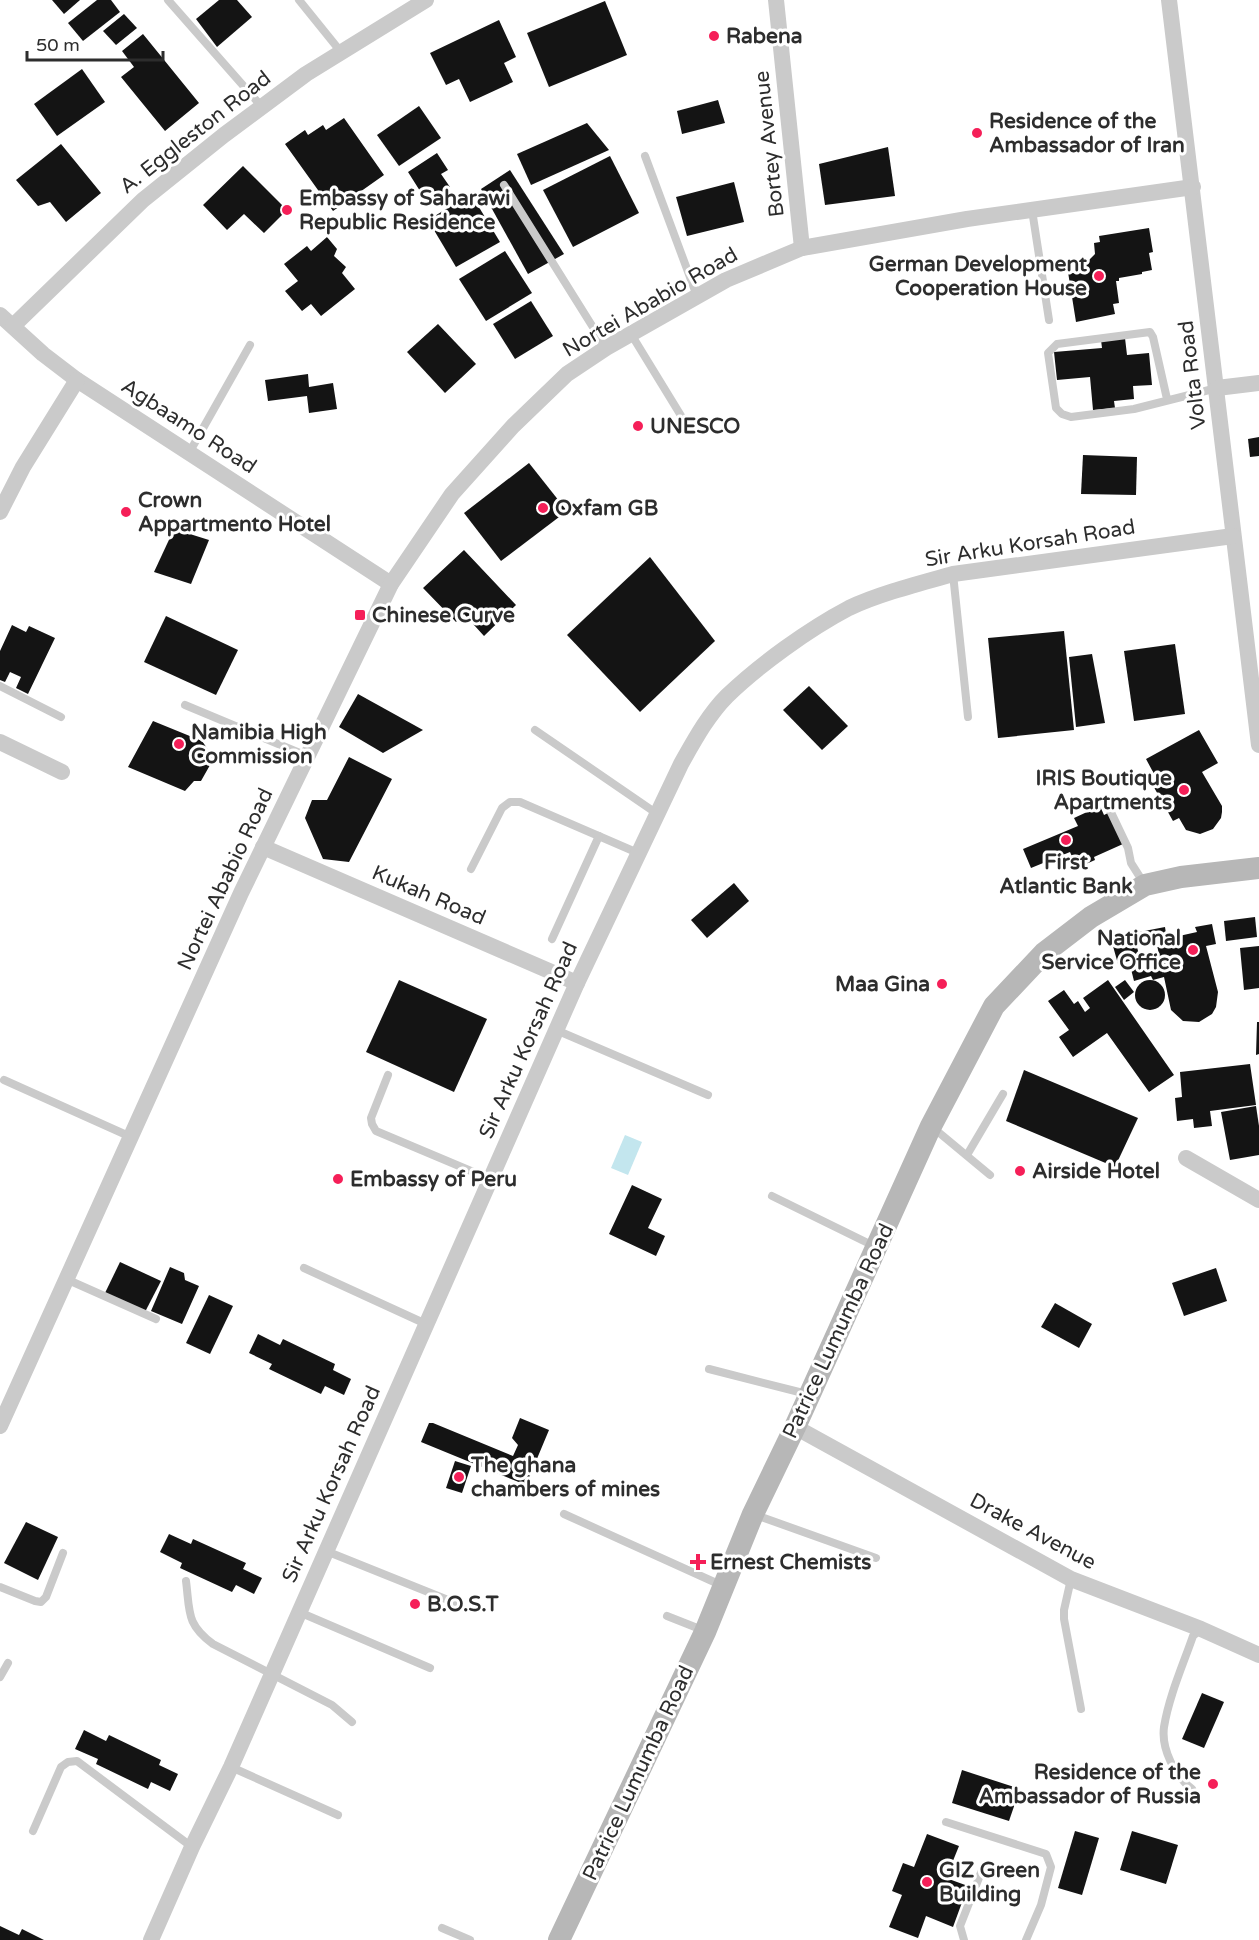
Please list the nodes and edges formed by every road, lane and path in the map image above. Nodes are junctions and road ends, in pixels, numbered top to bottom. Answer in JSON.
{"nodes":[{"id":1,"x":168,"y":0,"type":"edge"},
{"id":2,"x":299,"y":0,"type":"edge"},
{"id":3,"x":776,"y":0,"type":"edge"},
{"id":4,"x":1168,"y":0,"type":"edge"},
{"id":5,"x":422,"y":1,"type":"edge"},
{"id":6,"x":341,"y":52,"type":"junction"},
{"id":7,"x":262,"y":107,"type":"junction"},
{"id":8,"x":645,"y":156,"type":"dead end"},
{"id":9,"x":504,"y":185,"type":"dead end"},
{"id":10,"x":1193,"y":187,"type":"junction"},
{"id":11,"x":1032,"y":210,"type":"junction"},
{"id":12,"x":802,"y":248,"type":"junction"},
{"id":13,"x":697,"y":296,"type":"junction"},
{"id":14,"x":0,"y":315,"type":"edge"},
{"id":15,"x":1049,"y":320,"type":"dead end"},
{"id":16,"x":13,"y":326,"type":"junction"},
{"id":17,"x":631,"y":334,"type":"junction"},
{"id":18,"x":250,"y":345,"type":"dead end"},
{"id":19,"x":606,"y":348,"type":"junction"},
{"id":20,"x":77,"y":380,"type":"junction"},
{"id":21,"x":1259,"y":383,"type":"edge"},
{"id":22,"x":1217,"y":388,"type":"junction"},
{"id":23,"x":1167,"y":399,"type":"junction"},
{"id":24,"x":691,"y":432,"type":"dead end"},
{"id":25,"x":189,"y":453,"type":"junction"},
{"id":26,"x":0,"y":512,"type":"edge"},
{"id":27,"x":1233,"y":536,"type":"junction"},
{"id":28,"x":953,"y":574,"type":"junction"},
{"id":29,"x":391,"y":584,"type":"junction"},
{"id":30,"x":0,"y":686,"type":"edge"},
{"id":31,"x":185,"y":705,"type":"dead end"},
{"id":32,"x":61,"y":717,"type":"dead end"},
{"id":33,"x":968,"y":717,"type":"dead end"},
{"id":34,"x":535,"y":730,"type":"dead end"},
{"id":35,"x":0,"y":742,"type":"edge"},
{"id":36,"x":1259,"y":745,"type":"edge"},
{"id":37,"x":307,"y":756,"type":"junction"},
{"id":38,"x":62,"y":772,"type":"dead end"},
{"id":39,"x":1108,"y":806,"type":"dead end"},
{"id":40,"x":656,"y":813,"type":"junction"},
{"id":41,"x":599,"y":836,"type":"junction"},
{"id":42,"x":263,"y":848,"type":"junction"},
{"id":43,"x":638,"y":853,"type":"junction"},
{"id":44,"x":1259,"y":868,"type":"edge"},
{"id":45,"x":471,"y":869,"type":"dead end"},
{"id":46,"x":1145,"y":885,"type":"junction"},
{"id":47,"x":552,"y":939,"type":"dead end"},
{"id":48,"x":577,"y":983,"type":"junction"},
{"id":49,"x":556,"y":1030,"type":"junction"},
{"id":50,"x":388,"y":1075,"type":"dead end"},
{"id":51,"x":4,"y":1080,"type":"dead end"},
{"id":52,"x":1003,"y":1094,"type":"dead end"},
{"id":53,"x":708,"y":1095,"type":"dead end"},
{"id":54,"x":931,"y":1126,"type":"junction"},
{"id":55,"x":131,"y":1137,"type":"junction"},
{"id":56,"x":967,"y":1155,"type":"junction"},
{"id":57,"x":1186,"y":1158,"type":"dead end"},
{"id":58,"x":990,"y":1175,"type":"dead end"},
{"id":59,"x":490,"y":1179,"type":"junction"},
{"id":60,"x":772,"y":1196,"type":"dead end"},
{"id":61,"x":1259,"y":1200,"type":"edge"},
{"id":62,"x":877,"y":1247,"type":"junction"},
{"id":63,"x":304,"y":1268,"type":"dead end"},
{"id":64,"x":66,"y":1279,"type":"junction"},
{"id":65,"x":156,"y":1319,"type":"dead end"},
{"id":66,"x":426,"y":1324,"type":"junction"},
{"id":67,"x":709,"y":1369,"type":"dead end"},
{"id":68,"x":809,"y":1395,"type":"junction"},
{"id":69,"x":0,"y":1426,"type":"edge"},
{"id":70,"x":795,"y":1427,"type":"junction"},
{"id":71,"x":564,"y":1514,"type":"dead end"},
{"id":72,"x":753,"y":1514,"type":"junction"},
{"id":73,"x":326,"y":1551,"type":"junction"},
{"id":74,"x":63,"y":1553,"type":"dead end"},
{"id":75,"x":876,"y":1558,"type":"dead end"},
{"id":76,"x":1071,"y":1579,"type":"junction"},
{"id":77,"x":186,"y":1581,"type":"dead end"},
{"id":78,"x":723,"y":1586,"type":"junction"},
{"id":79,"x":0,"y":1587,"type":"edge"},
{"id":80,"x":458,"y":1604,"type":"dead end"},
{"id":81,"x":299,"y":1612,"type":"junction"},
{"id":82,"x":667,"y":1616,"type":"dead end"},
{"id":83,"x":1201,"y":1629,"type":"junction"},
{"id":84,"x":705,"y":1632,"type":"junction"},
{"id":85,"x":1259,"y":1655,"type":"edge"},
{"id":86,"x":8,"y":1663,"type":"dead end"},
{"id":87,"x":430,"y":1668,"type":"dead end"},
{"id":88,"x":272,"y":1675,"type":"junction"},
{"id":89,"x":0,"y":1677,"type":"edge"},
{"id":90,"x":1080,"y":1709,"type":"dead end"},
{"id":91,"x":352,"y":1722,"type":"dead end"},
{"id":92,"x":231,"y":1767,"type":"junction"},
{"id":93,"x":1192,"y":1789,"type":"dead end"},
{"id":94,"x":338,"y":1815,"type":"dead end"},
{"id":95,"x":946,"y":1822,"type":"dead end"},
{"id":96,"x":33,"y":1831,"type":"dead end"},
{"id":97,"x":192,"y":1847,"type":"junction"},
{"id":98,"x":984,"y":1865,"type":"dead end"},
{"id":99,"x":442,"y":1928,"type":"dead end"},
{"id":100,"x":152,"y":1940,"type":"edge"},
{"id":101,"x":470,"y":1940,"type":"edge"},
{"id":102,"x":559,"y":1940,"type":"edge"},
{"id":103,"x":964,"y":1940,"type":"edge"},
{"id":104,"x":1026,"y":1940,"type":"edge"}],
"edges":[{"from":1,"to":7,"type":"lane"},
{"from":2,"to":6,"type":"lane"},
{"from":3,"to":12,"type":"street","name":"Bortey Avenue"},
{"from":4,"to":10,"type":"street","name":"Volta Road"},
{"from":5,"to":6,"type":"street","name":"A. Eggleston Road"},
{"from":6,"to":7,"type":"street","name":"A. Eggleston Road"},
{"from":7,"to":16,"type":"street","name":"A. Eggleston Road"},
{"from":8,"to":13,"type":"lane"},
{"from":9,"to":19,"type":"lane"},
{"from":10,"to":11,"type":"street","name":"Nortei Ababio Road"},
{"from":10,"to":22,"type":"street","name":"Volta Road"},
{"from":11,"to":12,"type":"street","name":"Nortei Ababio Road"},
{"from":11,"to":15,"type":"lane"},
{"from":12,"to":13,"type":"street","name":"Nortei Ababio Road"},
{"from":13,"to":17,"type":"street","name":"Nortei Ababio Road"},
{"from":14,"to":16,"type":"street","name":"Agbaamo Road"},
{"from":16,"to":20,"type":"street","name":"Agbaamo Road"},
{"from":17,"to":19,"type":"street","name":"Nortei Ababio Road"},
{"from":17,"to":24,"type":"lane"},
{"from":18,"to":25,"type":"lane"},
{"from":19,"to":29,"type":"street","name":"Nortei Ababio Road"},
{"from":20,"to":25,"type":"street","name":"Agbaamo Road"},
{"from":20,"to":26,"type":"street"},
{"from":21,"to":22,"type":"street"},
{"from":22,"to":23,"type":"lane"},
{"from":22,"to":27,"type":"street","name":"Volta Road"},
{"from":23,"to":23,"type":"lane"},
{"from":25,"to":29,"type":"street","name":"Agbaamo Road"},
{"from":27,"to":28,"type":"street","name":"Sir Arku Korsah Road"},
{"from":27,"to":36,"type":"street","name":"Volta Road"},
{"from":28,"to":33,"type":"lane"},
{"from":28,"to":40,"type":"street","name":"Sir Arku Korsah Road"},
{"from":29,"to":37,"type":"street","name":"Nortei Ababio Road"},
{"from":30,"to":32,"type":"lane"},
{"from":31,"to":37,"type":"lane"},
{"from":34,"to":40,"type":"lane"},
{"from":35,"to":38,"type":"street"},
{"from":37,"to":42,"type":"street","name":"Nortei Ababio Road"},
{"from":39,"to":46,"type":"lane"},
{"from":40,"to":43,"type":"street","name":"Sir Arku Korsah Road"},
{"from":41,"to":43,"type":"lane"},
{"from":41,"to":45,"type":"lane"},
{"from":41,"to":47,"type":"lane"},
{"from":42,"to":48,"type":"street","name":"Kukah Road"},
{"from":42,"to":55,"type":"street","name":"Nortei Ababio Road"},
{"from":43,"to":48,"type":"street","name":"Sir Arku Korsah Road"},
{"from":44,"to":46,"type":"street","name":"Patrice Lumumba Road"},
{"from":46,"to":54,"type":"street","name":"Patrice Lumumba Road"},
{"from":48,"to":49,"type":"street","name":"Sir Arku Korsah Road"},
{"from":49,"to":53,"type":"lane"},
{"from":49,"to":59,"type":"street","name":"Sir Arku Korsah Road"},
{"from":50,"to":59,"type":"lane"},
{"from":51,"to":55,"type":"lane"},
{"from":52,"to":56,"type":"lane"},
{"from":54,"to":56,"type":"lane"},
{"from":54,"to":62,"type":"street","name":"Patrice Lumumba Road"},
{"from":55,"to":64,"type":"street","name":"Nortei Ababio Road"},
{"from":56,"to":58,"type":"lane"},
{"from":57,"to":61,"type":"street"},
{"from":59,"to":66,"type":"street","name":"Sir Arku Korsah Road"},
{"from":60,"to":62,"type":"lane"},
{"from":62,"to":68,"type":"street","name":"Patrice Lumumba Road"},
{"from":63,"to":66,"type":"lane"},
{"from":64,"to":65,"type":"lane"},
{"from":64,"to":69,"type":"street","name":"Nortei Ababio Road"},
{"from":66,"to":73,"type":"street","name":"Sir Arku Korsah Road"},
{"from":67,"to":68,"type":"lane"},
{"from":68,"to":70,"type":"street","name":"Patrice Lumumba Road"},
{"from":70,"to":72,"type":"street","name":"Patrice Lumumba Road"},
{"from":70,"to":76,"type":"street","name":"Drake Avenue"},
{"from":71,"to":78,"type":"lane"},
{"from":72,"to":75,"type":"lane"},
{"from":72,"to":78,"type":"street","name":"Patrice Lumumba Road"},
{"from":73,"to":80,"type":"lane"},
{"from":73,"to":81,"type":"street","name":"Sir Arku Korsah Road"},
{"from":74,"to":79,"type":"lane"},
{"from":76,"to":83,"type":"street","name":"Drake Avenue"},
{"from":76,"to":90,"type":"lane"},
{"from":77,"to":88,"type":"lane"},
{"from":78,"to":84,"type":"street","name":"Patrice Lumumba Road"},
{"from":81,"to":87,"type":"lane"},
{"from":81,"to":88,"type":"street","name":"Sir Arku Korsah Road"},
{"from":82,"to":84,"type":"lane"},
{"from":83,"to":85,"type":"street","name":"Drake Avenue"},
{"from":83,"to":93,"type":"lane"},
{"from":84,"to":102,"type":"street","name":"Patrice Lumumba Road"},
{"from":86,"to":89,"type":"lane"},
{"from":88,"to":91,"type":"lane"},
{"from":88,"to":92,"type":"street","name":"Sir Arku Korsah Road"},
{"from":92,"to":94,"type":"lane"},
{"from":92,"to":97,"type":"street","name":"Sir Arku Korsah Road"},
{"from":95,"to":104,"type":"lane"},
{"from":96,"to":97,"type":"lane"},
{"from":97,"to":100,"type":"street","name":"Sir Arku Korsah Road"},
{"from":98,"to":103,"type":"lane"},
{"from":99,"to":101,"type":"lane"}]}
